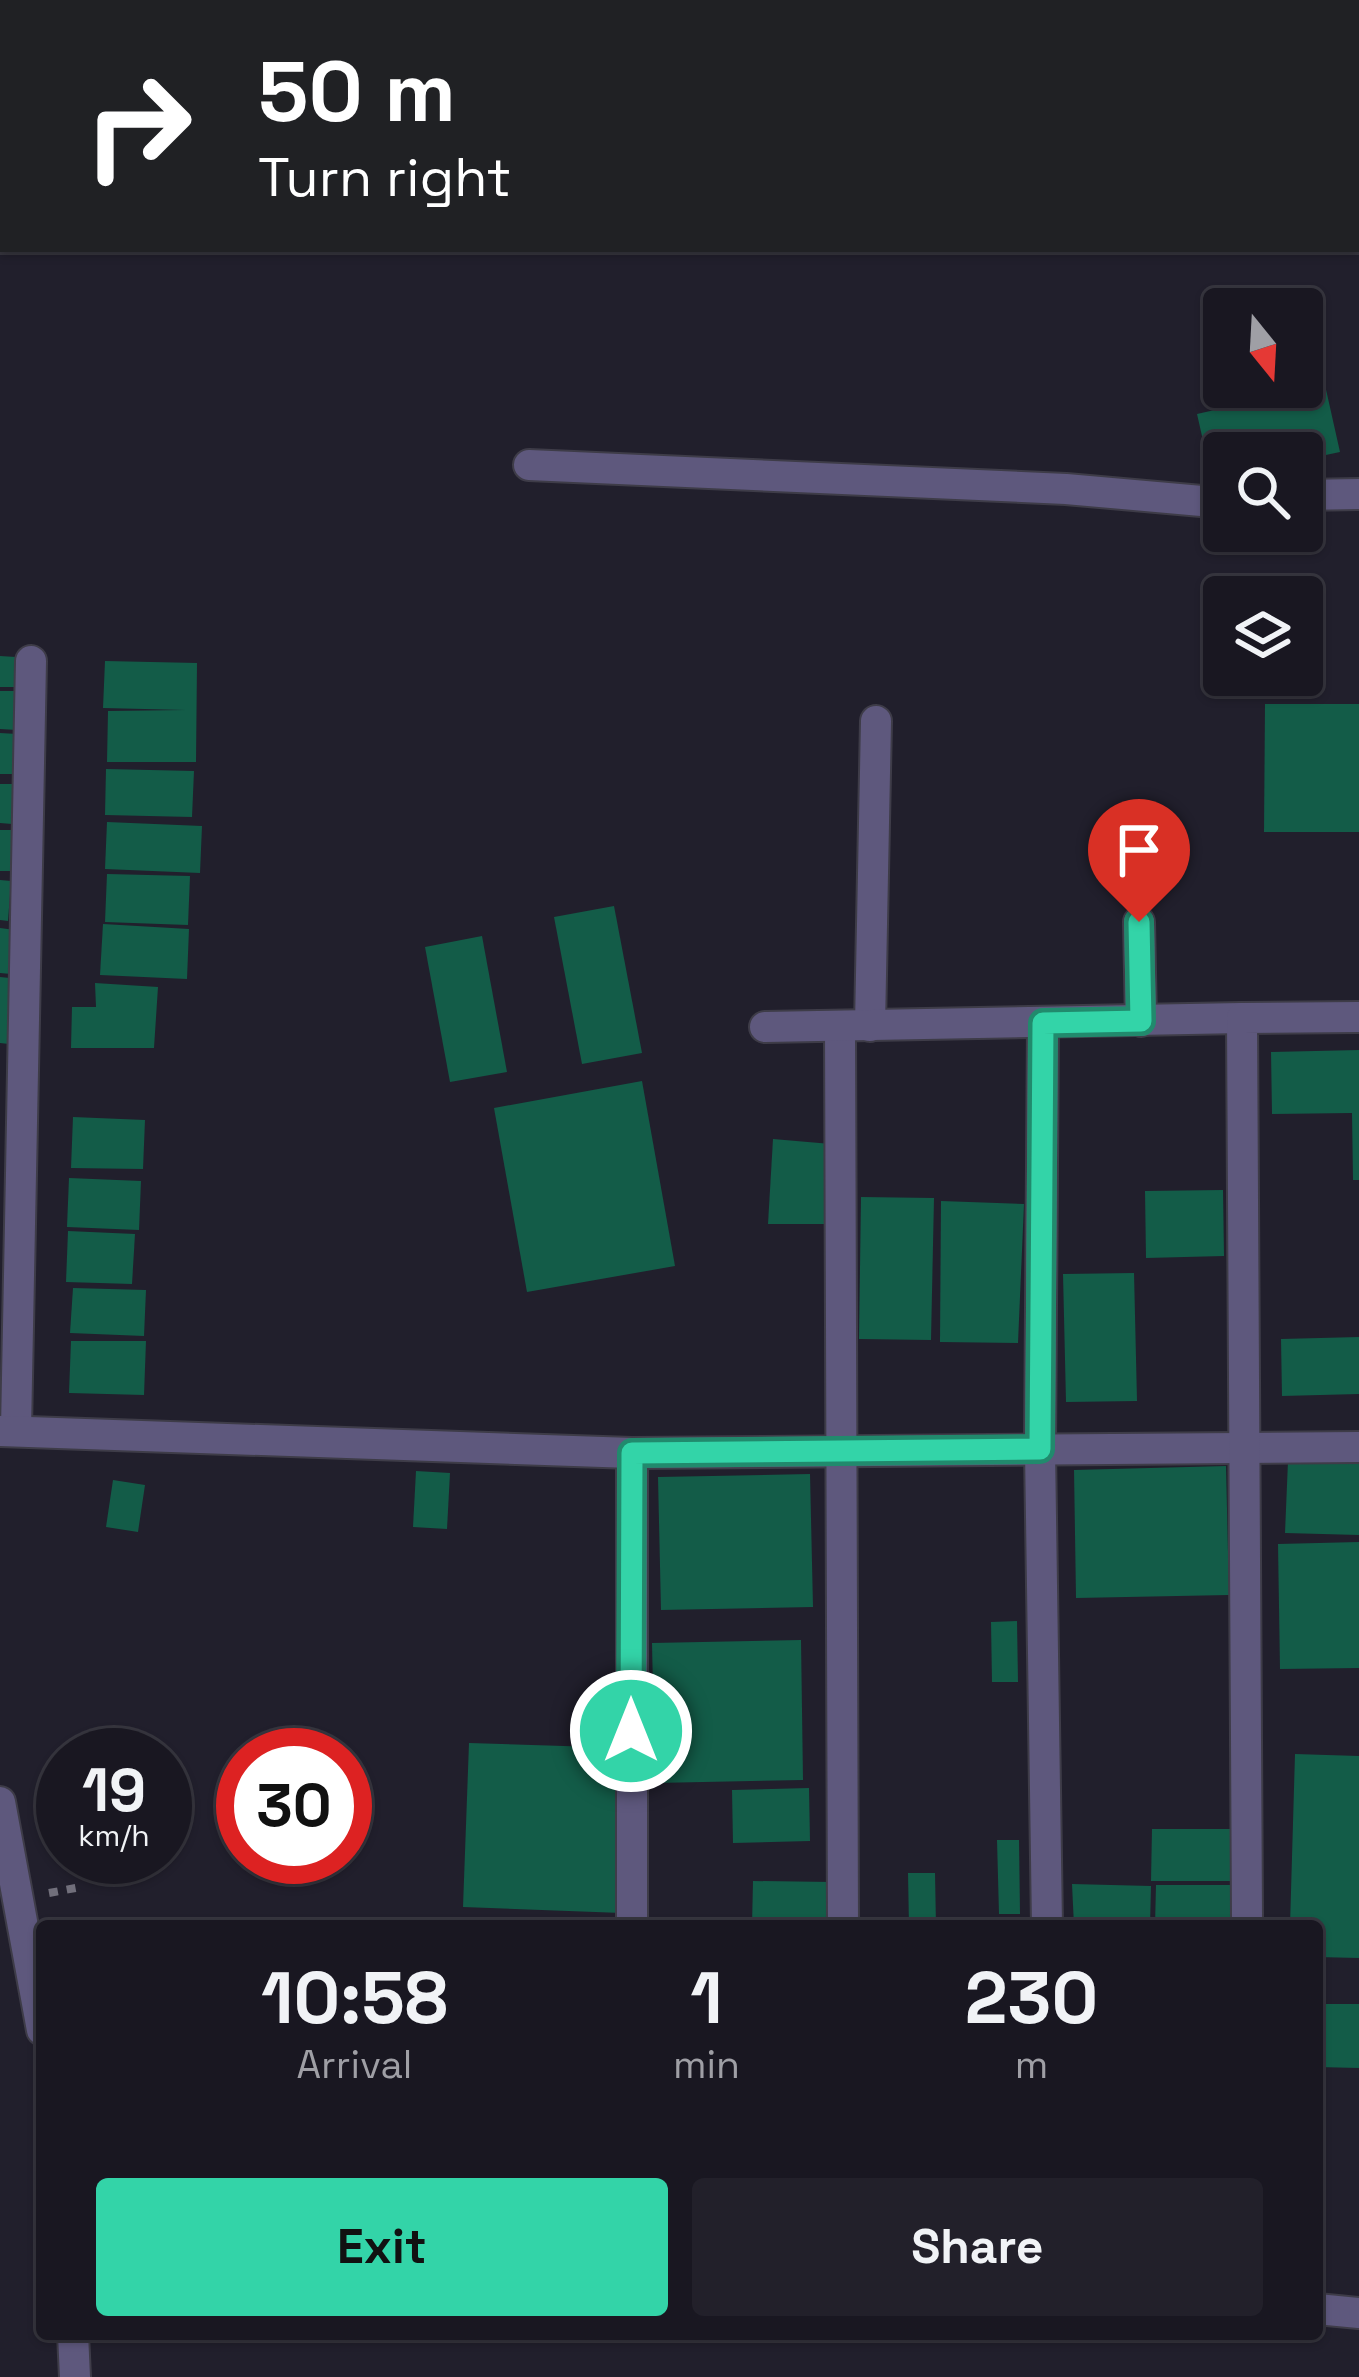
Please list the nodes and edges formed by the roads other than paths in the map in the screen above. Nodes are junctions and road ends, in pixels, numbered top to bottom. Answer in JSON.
{"nodes":[{"id":1,"x":529,"y":465,"type":"dead end"},
{"id":2,"x":1359,"y":494,"type":"edge"},
{"id":3,"x":1323,"y":495,"type":"edge"},
{"id":4,"x":1203,"y":501,"type":"edge"},
{"id":5,"x":31,"y":662,"type":"dead end"},
{"id":6,"x":876,"y":721,"type":"dead end"},
{"id":7,"x":1139,"y":922,"type":"dead end"},
{"id":8,"x":1359,"y":1017,"type":"edge"},
{"id":9,"x":1242,"y":1018,"type":"junction"},
{"id":10,"x":1141,"y":1021,"type":"junction"},
{"id":11,"x":1043,"y":1023,"type":"junction"},
{"id":12,"x":855,"y":1026,"type":"junction"},
{"id":13,"x":765,"y":1027,"type":"dead end"},
{"id":14,"x":13,"y":1064,"type":"edge"},
{"id":15,"x":8,"y":1430,"type":"edge"},
{"id":16,"x":1245,"y":1447,"type":"junction"},
{"id":17,"x":1359,"y":1447,"type":"edge"},
{"id":18,"x":1040,"y":1449,"type":"junction"},
{"id":19,"x":843,"y":1451,"type":"junction"},
{"id":20,"x":632,"y":1453,"type":"junction"},
{"id":21,"x":0,"y":1802,"type":"edge"},
{"id":22,"x":1247,"y":1918,"type":"dead end"},
{"id":23,"x":632,"y":1920,"type":"edge"},
{"id":24,"x":843,"y":1920,"type":"edge"},
{"id":25,"x":1047,"y":1920,"type":"edge"},
{"id":26,"x":36,"y":1997,"type":"edge"},
{"id":27,"x":1323,"y":2309,"type":"edge"},
{"id":28,"x":1359,"y":2312,"type":"edge"},
{"id":29,"x":73,"y":2340,"type":"edge"},
{"id":30,"x":75,"y":2377,"type":"edge"}],
"edges":[{"from":1,"to":4,"type":"street"},
{"from":2,"to":3,"type":"street"},
{"from":5,"to":14,"type":"street"},
{"from":6,"to":12,"type":"street"},
{"from":7,"to":10,"type":"street"},
{"from":8,"to":9,"type":"street"},
{"from":9,"to":10,"type":"street"},
{"from":9,"to":16,"type":"street"},
{"from":10,"to":11,"type":"street"},
{"from":11,"to":12,"type":"street"},
{"from":11,"to":18,"type":"street"},
{"from":12,"to":13,"type":"street"},
{"from":12,"to":19,"type":"street"},
{"from":14,"to":15,"type":"street"},
{"from":15,"to":20,"type":"street"},
{"from":16,"to":17,"type":"street"},
{"from":16,"to":18,"type":"street"},
{"from":16,"to":22,"type":"street"},
{"from":18,"to":19,"type":"street"},
{"from":18,"to":25,"type":"street"},
{"from":19,"to":20,"type":"street"},
{"from":19,"to":24,"type":"street"},
{"from":20,"to":23,"type":"street"},
{"from":21,"to":26,"type":"street"},
{"from":27,"to":28,"type":"street"},
{"from":29,"to":30,"type":"street"}]}
